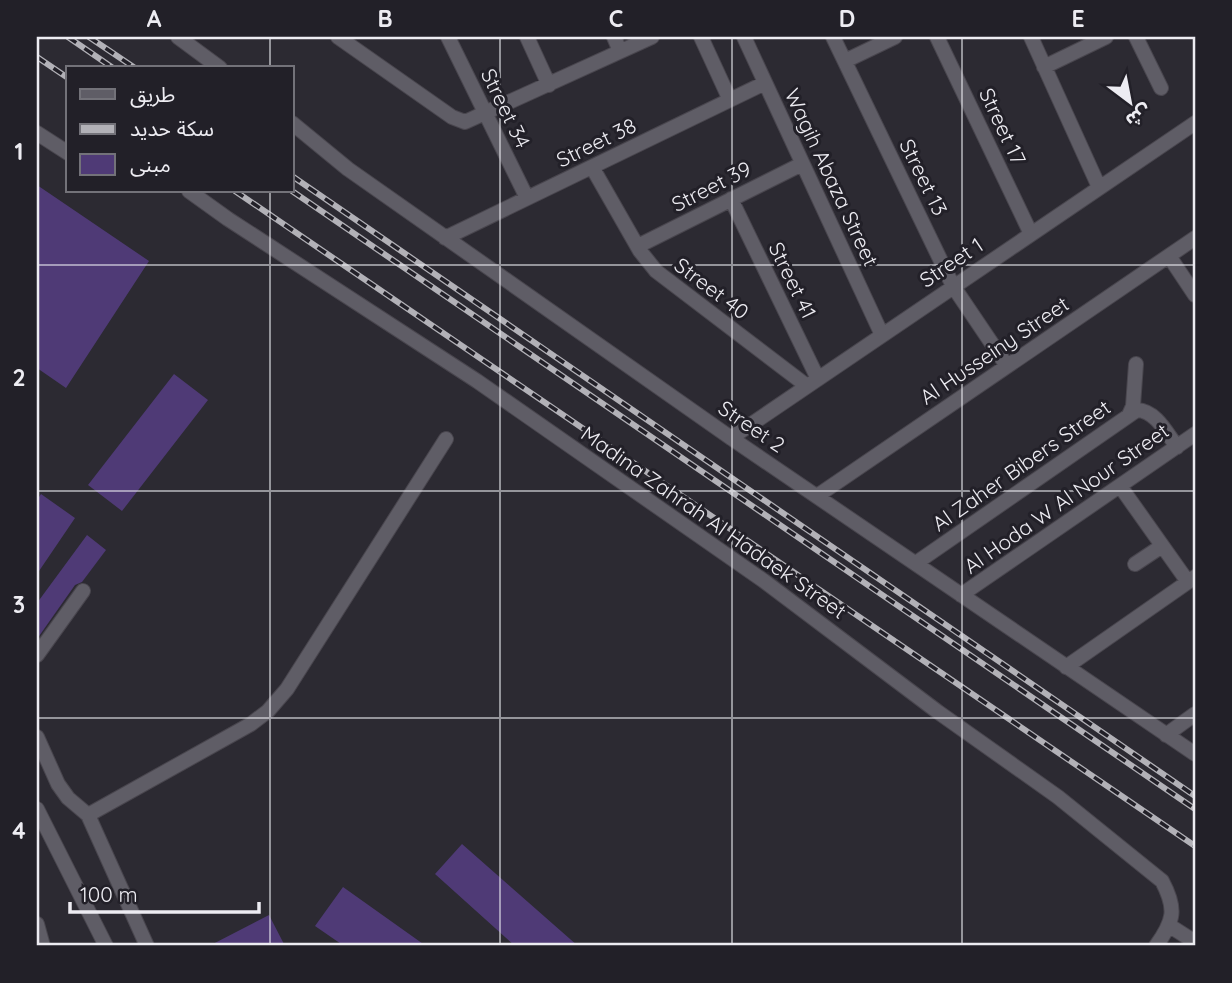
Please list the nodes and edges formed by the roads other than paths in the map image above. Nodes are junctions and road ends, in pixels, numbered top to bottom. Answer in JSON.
{"nodes":[{"id":1,"x":178,"y":37,"type":"edge"},
{"id":2,"x":338,"y":37,"type":"edge"},
{"id":3,"x":358,"y":37,"type":"edge"},
{"id":4,"x":448,"y":37,"type":"edge"},
{"id":5,"x":527,"y":37,"type":"edge"},
{"id":6,"x":614,"y":37,"type":"edge"},
{"id":7,"x":652,"y":37,"type":"edge"},
{"id":8,"x":701,"y":37,"type":"edge"},
{"id":9,"x":744,"y":37,"type":"edge"},
{"id":10,"x":834,"y":37,"type":"edge"},
{"id":11,"x":895,"y":37,"type":"edge"},
{"id":12,"x":937,"y":37,"type":"edge"},
{"id":13,"x":1031,"y":37,"type":"edge"},
{"id":14,"x":1106,"y":37,"type":"edge"},
{"id":15,"x":1136,"y":37,"type":"edge"},
{"id":16,"x":620,"y":51,"type":"junction"},
{"id":17,"x":365,"y":55,"type":"junction"},
{"id":18,"x":845,"y":61,"type":"junction"},
{"id":19,"x":217,"y":66,"type":"edge"},
{"id":20,"x":1044,"y":67,"type":"junction"},
{"id":21,"x":765,"y":83,"type":"junction"},
{"id":22,"x":549,"y":85,"type":"junction"},
{"id":23,"x":1161,"y":88,"type":"dead end"},
{"id":24,"x":730,"y":100,"type":"junction"},
{"id":25,"x":486,"y":113,"type":"junction"},
{"id":26,"x":1195,"y":123,"type":"edge"},
{"id":27,"x":294,"y":125,"type":"edge"},
{"id":28,"x":37,"y":133,"type":"edge"},
{"id":29,"x":66,"y":152,"type":"edge"},
{"id":30,"x":802,"y":163,"type":"junction"},
{"id":31,"x":592,"y":167,"type":"junction"},
{"id":32,"x":1099,"y":187,"type":"junction"},
{"id":33,"x":190,"y":192,"type":"edge"},
{"id":34,"x":527,"y":198,"type":"junction"},
{"id":35,"x":731,"y":199,"type":"junction"},
{"id":36,"x":1031,"y":234,"type":"junction"},
{"id":37,"x":445,"y":238,"type":"junction"},
{"id":38,"x":1195,"y":238,"type":"edge"},
{"id":39,"x":638,"y":246,"type":"junction"},
{"id":40,"x":1169,"y":256,"type":"junction"},
{"id":41,"x":953,"y":286,"type":"junction"},
{"id":42,"x":1195,"y":295,"type":"edge"},
{"id":43,"x":882,"y":335,"type":"junction"},
{"id":44,"x":1136,"y":364,"type":"dead end"},
{"id":45,"x":1007,"y":366,"type":"junction"},
{"id":46,"x":813,"y":382,"type":"junction"},
{"id":47,"x":1129,"y":415,"type":"junction"},
{"id":48,"x":1195,"y":435,"type":"edge"},
{"id":49,"x":731,"y":438,"type":"junction"},
{"id":50,"x":446,"y":439,"type":"dead end"},
{"id":51,"x":1177,"y":447,"type":"junction"},
{"id":52,"x":1120,"y":486,"type":"junction"},
{"id":53,"x":817,"y":496,"type":"junction"},
{"id":54,"x":1162,"y":545,"type":"junction"},
{"id":55,"x":916,"y":564,"type":"junction"},
{"id":56,"x":1135,"y":564,"type":"dead end"},
{"id":57,"x":1192,"y":580,"type":"edge"},
{"id":58,"x":83,"y":591,"type":"dead end"},
{"id":59,"x":961,"y":596,"type":"junction"},
{"id":60,"x":37,"y":655,"type":"edge"},
{"id":61,"x":1066,"y":667,"type":"junction"},
{"id":62,"x":1195,"y":714,"type":"edge"},
{"id":63,"x":1166,"y":735,"type":"junction"},
{"id":64,"x":37,"y":737,"type":"edge"},
{"id":65,"x":1195,"y":754,"type":"edge"},
{"id":66,"x":37,"y":809,"type":"edge"},
{"id":67,"x":88,"y":815,"type":"junction"},
{"id":68,"x":37,"y":924,"type":"edge"},
{"id":69,"x":1170,"y":926,"type":"junction"},
{"id":70,"x":1195,"y":942,"type":"edge"},
{"id":71,"x":43,"y":946,"type":"edge"},
{"id":72,"x":106,"y":946,"type":"edge"},
{"id":73,"x":147,"y":946,"type":"edge"},
{"id":74,"x":1156,"y":946,"type":"edge"}],
"edges":[{"from":1,"to":19,"type":"street"},
{"from":2,"to":17,"type":"street"},
{"from":3,"to":17,"type":"street"},
{"from":4,"to":25,"type":"street","name":"Street 34"},
{"from":5,"to":22,"type":"street"},
{"from":6,"to":16,"type":"street"},
{"from":7,"to":16,"type":"street"},
{"from":8,"to":24,"type":"street"},
{"from":9,"to":21,"type":"street","name":"Wagih Abaza Street"},
{"from":10,"to":18,"type":"street","name":"Street 13"},
{"from":11,"to":18,"type":"street"},
{"from":12,"to":36,"type":"street","name":"Street 17"},
{"from":13,"to":20,"type":"street"},
{"from":14,"to":20,"type":"street"},
{"from":15,"to":23,"type":"street"},
{"from":16,"to":22,"type":"street"},
{"from":17,"to":25,"type":"street"},
{"from":18,"to":41,"type":"street","name":"Street 13"},
{"from":20,"to":32,"type":"street"},
{"from":21,"to":24,"type":"street","name":"Street 38"},
{"from":21,"to":30,"type":"street","name":"Wagih Abaza Street"},
{"from":22,"to":25,"type":"street"},
{"from":24,"to":31,"type":"street","name":"Street 38"},
{"from":25,"to":34,"type":"street","name":"Street 34"},
{"from":26,"to":32,"type":"street","name":"Street 1"},
{"from":27,"to":37,"type":"street","name":"Street 2"},
{"from":28,"to":29,"type":"street"},
{"from":30,"to":35,"type":"street","name":"Street 39"},
{"from":30,"to":43,"type":"street","name":"Wagih Abaza Street"},
{"from":31,"to":34,"type":"street","name":"Street 38"},
{"from":31,"to":39,"type":"street","name":"Street 40"},
{"from":32,"to":36,"type":"street","name":"Street 1"},
{"from":33,"to":69,"type":"street","name":"Madina Zahrah Al Hadaek Street"},
{"from":34,"to":37,"type":"street","name":"Street 38"},
{"from":35,"to":39,"type":"street","name":"Street 39"},
{"from":35,"to":46,"type":"street","name":"Street 41"},
{"from":36,"to":41,"type":"street","name":"Street 1"},
{"from":37,"to":49,"type":"street","name":"Street 2"},
{"from":38,"to":40,"type":"street","name":"Al Husseiny Street"},
{"from":39,"to":46,"type":"street","name":"Street 40"},
{"from":40,"to":42,"type":"street"},
{"from":40,"to":45,"type":"street","name":"Al Husseiny Street"},
{"from":41,"to":43,"type":"street","name":"Street 1"},
{"from":41,"to":45,"type":"street","name":"Street 13"},
{"from":43,"to":46,"type":"street","name":"Street 1"},
{"from":44,"to":47,"type":"street"},
{"from":45,"to":53,"type":"street","name":"Al Husseiny Street"},
{"from":46,"to":49,"type":"street","name":"Street 1"},
{"from":47,"to":51,"type":"street","name":"Al Zaher Bibers Street"},
{"from":47,"to":55,"type":"street","name":"Al Zaher Bibers Street"},
{"from":48,"to":51,"type":"street","name":"Al Hoda W Al Nour Street"},
{"from":49,"to":53,"type":"street","name":"Street 2"},
{"from":50,"to":67,"type":"street"},
{"from":51,"to":52,"type":"street","name":"Al Hoda W Al Nour Street"},
{"from":52,"to":54,"type":"street"},
{"from":52,"to":59,"type":"street","name":"Al Hoda W Al Nour Street"},
{"from":53,"to":55,"type":"street","name":"Street 2"},
{"from":54,"to":56,"type":"street"},
{"from":54,"to":57,"type":"street"},
{"from":55,"to":59,"type":"street","name":"Street 2"},
{"from":57,"to":61,"type":"street"},
{"from":58,"to":60,"type":"street"},
{"from":59,"to":61,"type":"street","name":"Street 2"},
{"from":61,"to":63,"type":"street","name":"Street 2"},
{"from":62,"to":63,"type":"street"},
{"from":63,"to":65,"type":"street","name":"Street 2"},
{"from":64,"to":67,"type":"street"},
{"from":66,"to":72,"type":"street"},
{"from":67,"to":73,"type":"street"},
{"from":68,"to":71,"type":"street"},
{"from":69,"to":70,"type":"street"},
{"from":69,"to":74,"type":"street"}]}
